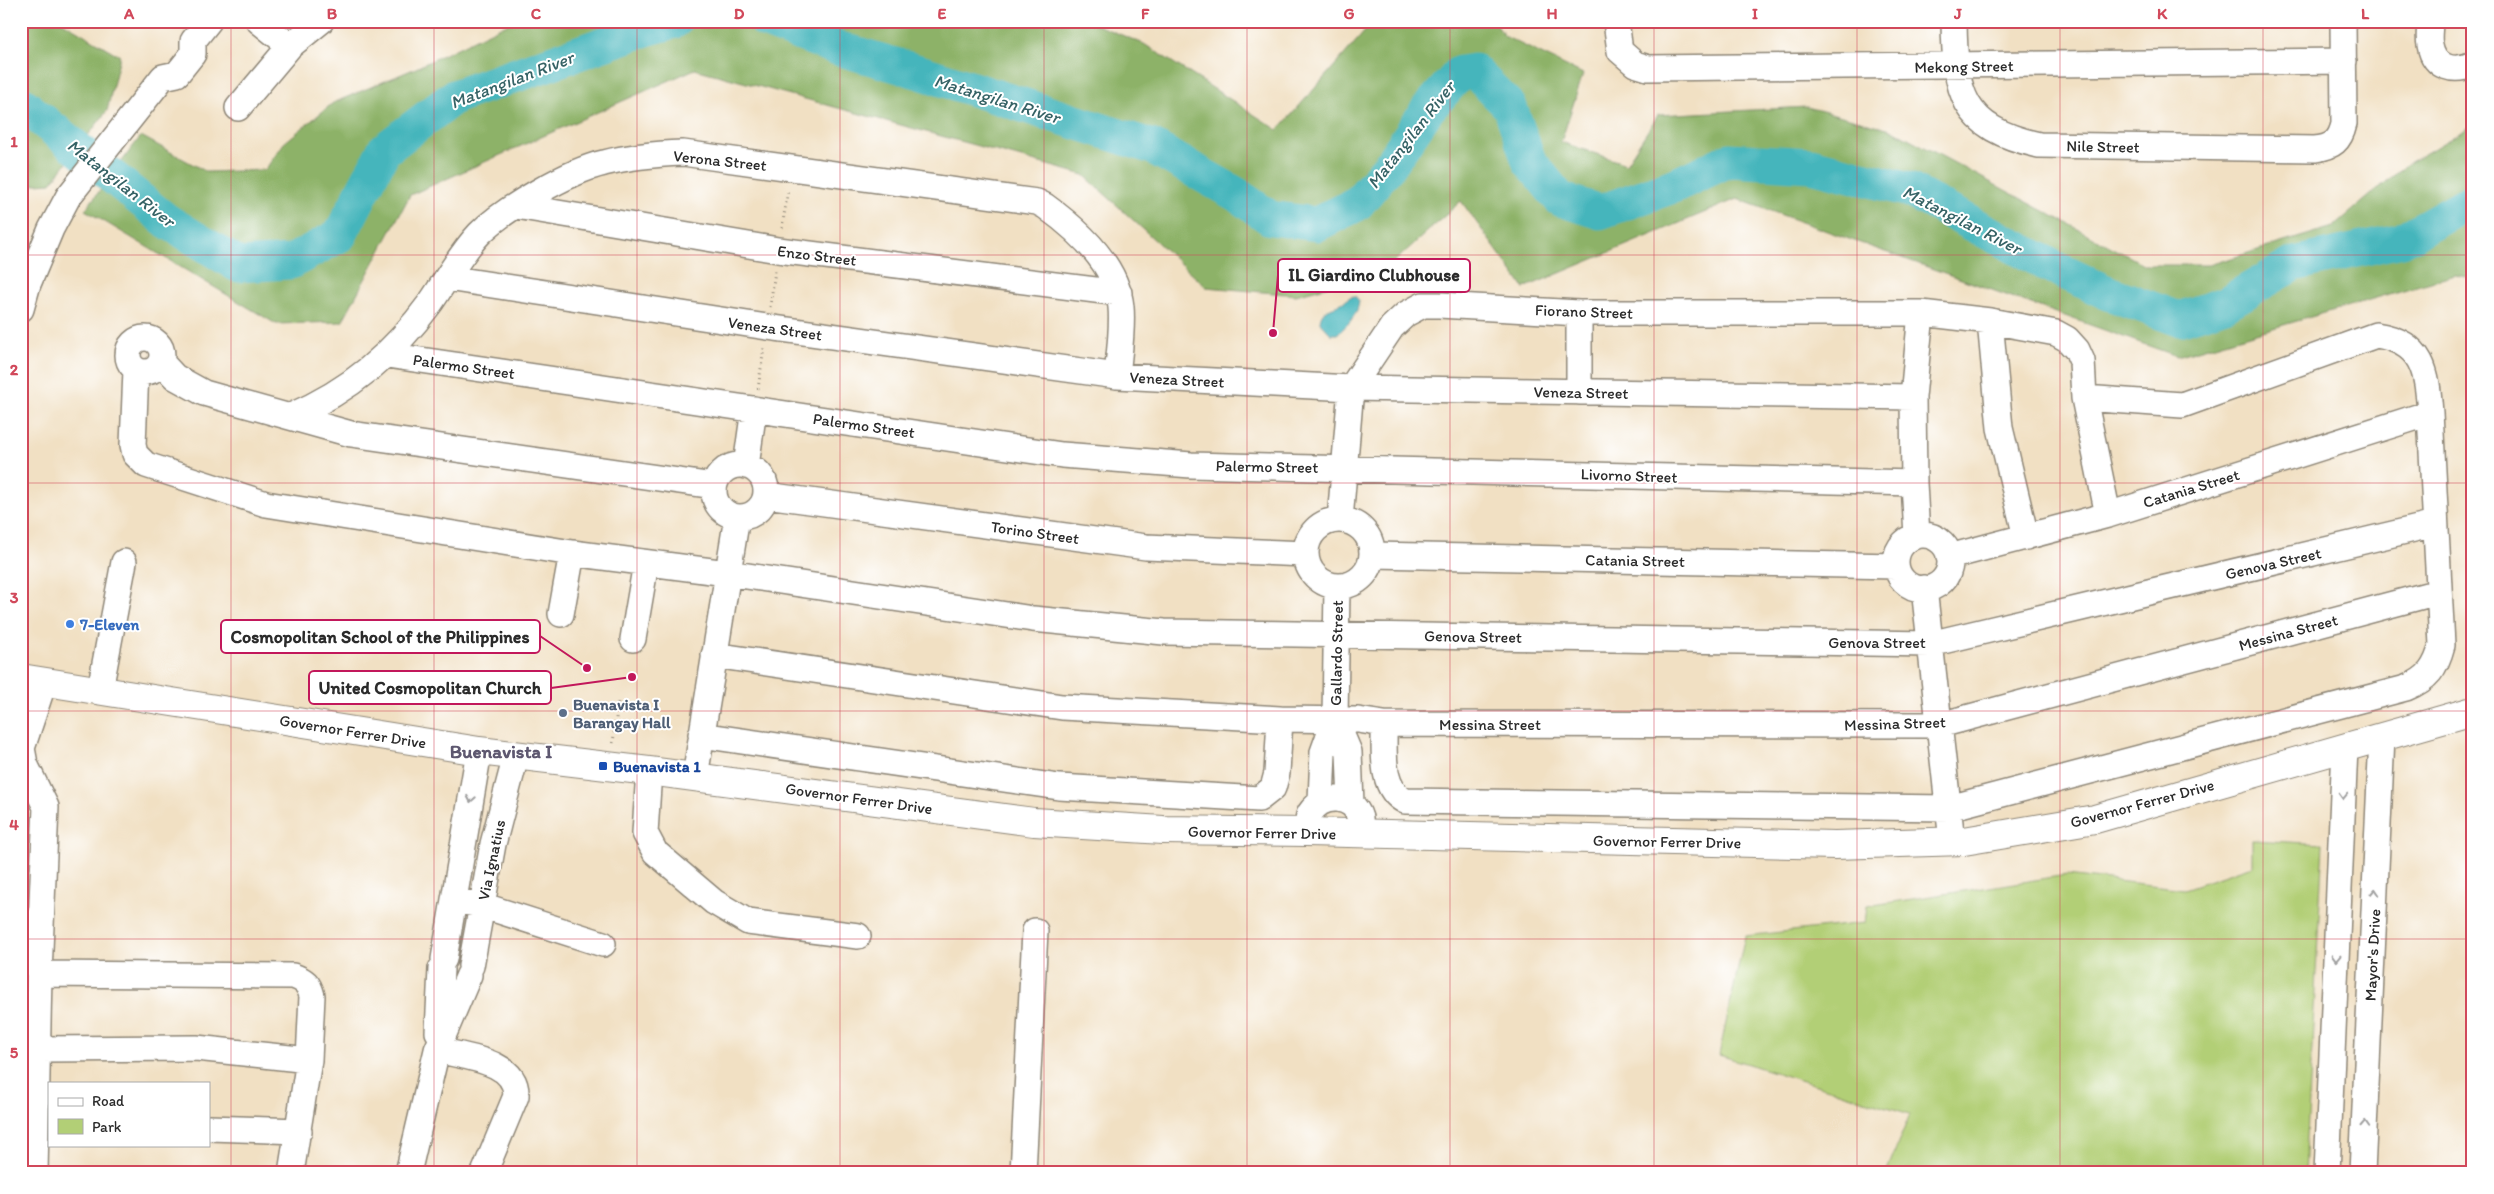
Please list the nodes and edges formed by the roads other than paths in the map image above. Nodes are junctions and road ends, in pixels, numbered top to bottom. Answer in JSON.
{"nodes":[{"id":1,"x":260,"y":21,"type":"edge"},
{"id":2,"x":321,"y":21,"type":"edge"},
{"id":3,"x":1616,"y":21,"type":"edge"},
{"id":4,"x":1954,"y":21,"type":"edge"},
{"id":5,"x":2343,"y":21,"type":"edge"},
{"id":6,"x":2430,"y":21,"type":"edge"},
{"id":7,"x":203,"y":27,"type":"edge"},
{"id":8,"x":290,"y":46,"type":"junction"},
{"id":9,"x":2344,"y":61,"type":"junction"},
{"id":10,"x":2473,"y":64,"type":"edge"},
{"id":11,"x":1954,"y":66,"type":"junction"},
{"id":12,"x":238,"y":108,"type":"dead end"},
{"id":13,"x":516,"y":206,"type":"junction"},
{"id":14,"x":447,"y":278,"type":"junction"},
{"id":15,"x":25,"y":284,"type":"edge"},
{"id":16,"x":1119,"y":293,"type":"junction"},
{"id":17,"x":21,"y":309,"type":"edge"},
{"id":18,"x":1580,"y":312,"type":"junction"},
{"id":19,"x":1921,"y":313,"type":"junction"},
{"id":20,"x":1990,"y":321,"type":"junction"},
{"id":21,"x":387,"y":355,"type":"junction"},
{"id":22,"x":1117,"y":376,"type":"junction"},
{"id":23,"x":1351,"y":388,"type":"junction"},
{"id":24,"x":1579,"y":392,"type":"junction"},
{"id":25,"x":1913,"y":397,"type":"junction"},
{"id":26,"x":2084,"y":398,"type":"junction"},
{"id":27,"x":754,"y":409,"type":"junction"},
{"id":28,"x":2430,"y":414,"type":"junction"},
{"id":29,"x":291,"y":416,"type":"junction"},
{"id":30,"x":746,"y":466,"type":"junction"},
{"id":31,"x":1344,"y":468,"type":"junction"},
{"id":32,"x":1914,"y":483,"type":"junction"},
{"id":33,"x":714,"y":486,"type":"junction"},
{"id":34,"x":766,"y":495,"type":"junction"},
{"id":35,"x":2108,"y":514,"type":"junction"},
{"id":36,"x":736,"y":517,"type":"junction"},
{"id":37,"x":1340,"y":520,"type":"junction"},
{"id":38,"x":2435,"y":524,"type":"junction"},
{"id":39,"x":1917,"y":536,"type":"junction"},
{"id":40,"x":2026,"y":536,"type":"junction"},
{"id":41,"x":572,"y":553,"type":"junction"},
{"id":42,"x":1306,"y":554,"type":"junction"},
{"id":43,"x":1373,"y":555,"type":"junction"},
{"id":44,"x":1949,"y":557,"type":"junction"},
{"id":45,"x":124,"y":562,"type":"dead end"},
{"id":46,"x":646,"y":563,"type":"junction"},
{"id":47,"x":1896,"y":566,"type":"junction"},
{"id":48,"x":727,"y":573,"type":"junction"},
{"id":49,"x":1337,"y":587,"type":"junction"},
{"id":50,"x":1924,"y":588,"type":"junction"},
{"id":51,"x":2438,"y":592,"type":"junction"},
{"id":52,"x":561,"y":614,"type":"dead end"},
{"id":53,"x":1336,"y":634,"type":"junction"},
{"id":54,"x":633,"y":639,"type":"dead end"},
{"id":55,"x":1930,"y":644,"type":"junction"},
{"id":56,"x":714,"y":655,"type":"junction"},
{"id":57,"x":33,"y":680,"type":"edge"},
{"id":58,"x":100,"y":690,"type":"junction"},
{"id":59,"x":2473,"y":711,"type":"edge"},
{"id":60,"x":1335,"y":718,"type":"junction"},
{"id":61,"x":1280,"y":719,"type":"junction"},
{"id":62,"x":1384,"y":724,"type":"junction"},
{"id":63,"x":1940,"y":725,"type":"junction"},
{"id":64,"x":701,"y":735,"type":"junction"},
{"id":65,"x":2382,"y":737,"type":"junction"},
{"id":66,"x":2345,"y":747,"type":"junction"},
{"id":67,"x":479,"y":751,"type":"junction"},
{"id":68,"x":516,"y":756,"type":"junction"},
{"id":69,"x":649,"y":771,"type":"junction"},
{"id":70,"x":695,"y":777,"type":"junction"},
{"id":71,"x":1320,"y":801,"type":"junction"},
{"id":72,"x":1351,"y":804,"type":"junction"},
{"id":73,"x":1950,"y":808,"type":"junction"},
{"id":74,"x":1307,"y":832,"type":"junction"},
{"id":75,"x":1359,"y":834,"type":"junction"},
{"id":76,"x":463,"y":839,"type":"junction"},
{"id":77,"x":1952,"y":841,"type":"junction"},
{"id":78,"x":493,"y":844,"type":"junction"},
{"id":79,"x":455,"y":900,"type":"junction"},
{"id":80,"x":481,"y":905,"type":"junction"},
{"id":81,"x":1035,"y":931,"type":"dead end"},
{"id":82,"x":858,"y":936,"type":"dead end"},
{"id":83,"x":603,"y":944,"type":"dead end"},
{"id":84,"x":39,"y":974,"type":"junction"},
{"id":85,"x":39,"y":1049,"type":"junction"},
{"id":86,"x":437,"y":1050,"type":"junction"},
{"id":87,"x":308,"y":1060,"type":"junction"},
{"id":88,"x":43,"y":1127,"type":"edge"},
{"id":89,"x":210,"y":1128,"type":"edge"},
{"id":90,"x":299,"y":1131,"type":"junction"},
{"id":91,"x":36,"y":1173,"type":"edge"},
{"id":92,"x":291,"y":1173,"type":"edge"},
{"id":93,"x":408,"y":1173,"type":"edge"},
{"id":94,"x":484,"y":1173,"type":"edge"},
{"id":95,"x":1023,"y":1173,"type":"edge"},
{"id":96,"x":2327,"y":1173,"type":"edge"},
{"id":97,"x":2362,"y":1173,"type":"edge"}],
"edges":[{"from":1,"to":8,"type":"street"},
{"from":2,"to":8,"type":"street"},
{"from":3,"to":11,"type":"street","name":"Mekong Street"},
{"from":4,"to":11,"type":"street","name":"Nile Street"},
{"from":5,"to":9,"type":"street"},
{"from":6,"to":10,"type":"street"},
{"from":7,"to":15,"type":"street"},
{"from":8,"to":12,"type":"street"},
{"from":9,"to":11,"type":"street","name":"Mekong Street"},
{"from":9,"to":11,"type":"street","name":"Nile Street"},
{"from":13,"to":14,"type":"street","name":"Verona Street"},
{"from":13,"to":16,"type":"street","name":"Enzo Street"},
{"from":13,"to":16,"type":"street","name":"Verona Street"},
{"from":14,"to":21,"type":"street","name":"Verona Street"},
{"from":14,"to":22,"type":"street","name":"Veneza Street"},
{"from":15,"to":17,"type":"street"},
{"from":16,"to":22,"type":"street","name":"Verona Street"},
{"from":18,"to":19,"type":"street","name":"Fiorano Street"},
{"from":18,"to":23,"type":"street","name":"Fiorano Street"},
{"from":18,"to":24,"type":"street"},
{"from":19,"to":20,"type":"street","name":"Fiorano Street"},
{"from":19,"to":25,"type":"street"},
{"from":20,"to":26,"type":"street","name":"Fiorano Street"},
{"from":20,"to":40,"type":"street"},
{"from":21,"to":27,"type":"street","name":"Palermo Street"},
{"from":21,"to":29,"type":"street","name":"Verona Street"},
{"from":22,"to":23,"type":"street","name":"Veneza Street"},
{"from":23,"to":24,"type":"street","name":"Veneza Street"},
{"from":23,"to":31,"type":"street","name":"Fiorano Street"},
{"from":24,"to":25,"type":"street","name":"Veneza Street"},
{"from":25,"to":32,"type":"street"},
{"from":26,"to":28,"type":"street"},
{"from":26,"to":35,"type":"street","name":"Fiorano Street"},
{"from":27,"to":30,"type":"street"},
{"from":27,"to":31,"type":"street","name":"Palermo Street"},
{"from":28,"to":35,"type":"street","name":"Catania Street"},
{"from":28,"to":38,"type":"street"},
{"from":29,"to":33,"type":"street"},
{"from":29,"to":41,"type":"street","name":"Genova Street"},
{"from":30,"to":33,"type":"street"},
{"from":30,"to":34,"type":"street"},
{"from":31,"to":32,"type":"street","name":"Livorno Street"},
{"from":31,"to":37,"type":"street","name":"Fiorano Street"},
{"from":32,"to":39,"type":"street"},
{"from":33,"to":36,"type":"street"},
{"from":34,"to":36,"type":"street"},
{"from":34,"to":42,"type":"street","name":"Torino Street"},
{"from":35,"to":40,"type":"street","name":"Catania Street"},
{"from":36,"to":48,"type":"street"},
{"from":37,"to":42,"type":"street"},
{"from":37,"to":43,"type":"street"},
{"from":38,"to":51,"type":"street"},
{"from":38,"to":55,"type":"street","name":"Genova Street"},
{"from":39,"to":44,"type":"street"},
{"from":39,"to":47,"type":"street"},
{"from":40,"to":44,"type":"street","name":"Catania Street"},
{"from":41,"to":46,"type":"street","name":"Genova Street"},
{"from":41,"to":52,"type":"street"},
{"from":42,"to":49,"type":"street"},
{"from":43,"to":47,"type":"street","name":"Catania Street"},
{"from":43,"to":49,"type":"street"},
{"from":44,"to":50,"type":"street"},
{"from":45,"to":58,"type":"street"},
{"from":46,"to":48,"type":"street","name":"Genova Street"},
{"from":46,"to":54,"type":"street"},
{"from":47,"to":50,"type":"street"},
{"from":48,"to":53,"type":"street","name":"Genova Street"},
{"from":48,"to":56,"type":"street"},
{"from":49,"to":53,"type":"street","name":"Gallardo Street"},
{"from":50,"to":55,"type":"street"},
{"from":51,"to":63,"type":"street","name":"Messina Street"},
{"from":51,"to":73,"type":"street"},
{"from":53,"to":55,"type":"street","name":"Genova Street"},
{"from":53,"to":60,"type":"street","name":"Gallardo Street"},
{"from":55,"to":63,"type":"street"},
{"from":56,"to":61,"type":"street","name":"Messina Street"},
{"from":56,"to":64,"type":"street"},
{"from":57,"to":58,"type":"main road","name":"Governor Ferrer Drive"},
{"from":57,"to":84,"type":"street"},
{"from":58,"to":67,"type":"main road","name":"Governor Ferrer Drive"},
{"from":59,"to":65,"type":"main road","name":"Governor Ferrer Drive"},
{"from":60,"to":61,"type":"street","name":"Messina Street"},
{"from":60,"to":62,"type":"street","name":"Messina Street"},
{"from":60,"to":71,"type":"street"},
{"from":60,"to":72,"type":"street"},
{"from":61,"to":64,"type":"street"},
{"from":62,"to":63,"type":"street","name":"Messina Street"},
{"from":62,"to":73,"type":"street"},
{"from":63,"to":73,"type":"street"},
{"from":64,"to":70,"type":"street"},
{"from":65,"to":66,"type":"main road","name":"Governor Ferrer Drive"},
{"from":97,"to":65,"type":"street","name":"Mayor's Drive","one_way":true},
{"from":66,"to":77,"type":"main road","name":"Governor Ferrer Drive"},
{"from":66,"to":96,"type":"street","one_way":true},
{"from":67,"to":68,"type":"main road","name":"Governor Ferrer Drive"},
{"from":67,"to":76,"type":"street","name":"Via Ignatius","one_way":true},
{"from":68,"to":69,"type":"main road","name":"Governor Ferrer Drive"},
{"from":68,"to":78,"type":"street","name":"Via Ignatius"},
{"from":69,"to":70,"type":"main road","name":"Governor Ferrer Drive"},
{"from":69,"to":82,"type":"street"},
{"from":70,"to":74,"type":"main road","name":"Governor Ferrer Drive"},
{"from":71,"to":72,"type":"street"},
{"from":71,"to":74,"type":"street"},
{"from":72,"to":75,"type":"street"},
{"from":73,"to":77,"type":"street"},
{"from":74,"to":75,"type":"main road","name":"Governor Ferrer Drive"},
{"from":75,"to":77,"type":"main road","name":"Governor Ferrer Drive"},
{"from":76,"to":78,"type":"street"},
{"from":76,"to":79,"type":"street","name":"Via Ignatius"},
{"from":78,"to":80,"type":"street","name":"Via Ignatius"},
{"from":79,"to":80,"type":"street"},
{"from":79,"to":86,"type":"street","name":"Via Ignatius"},
{"from":80,"to":83,"type":"street"},
{"from":80,"to":86,"type":"street","name":"Via Ignatius"},
{"from":81,"to":95,"type":"street"},
{"from":84,"to":85,"type":"street"},
{"from":84,"to":87,"type":"street"},
{"from":85,"to":87,"type":"street"},
{"from":85,"to":88,"type":"street"},
{"from":86,"to":93,"type":"street","name":"Via Ignatius"},
{"from":86,"to":94,"type":"street"},
{"from":87,"to":90,"type":"street"},
{"from":88,"to":91,"type":"street"},
{"from":89,"to":90,"type":"street"},
{"from":90,"to":92,"type":"street"}]}
